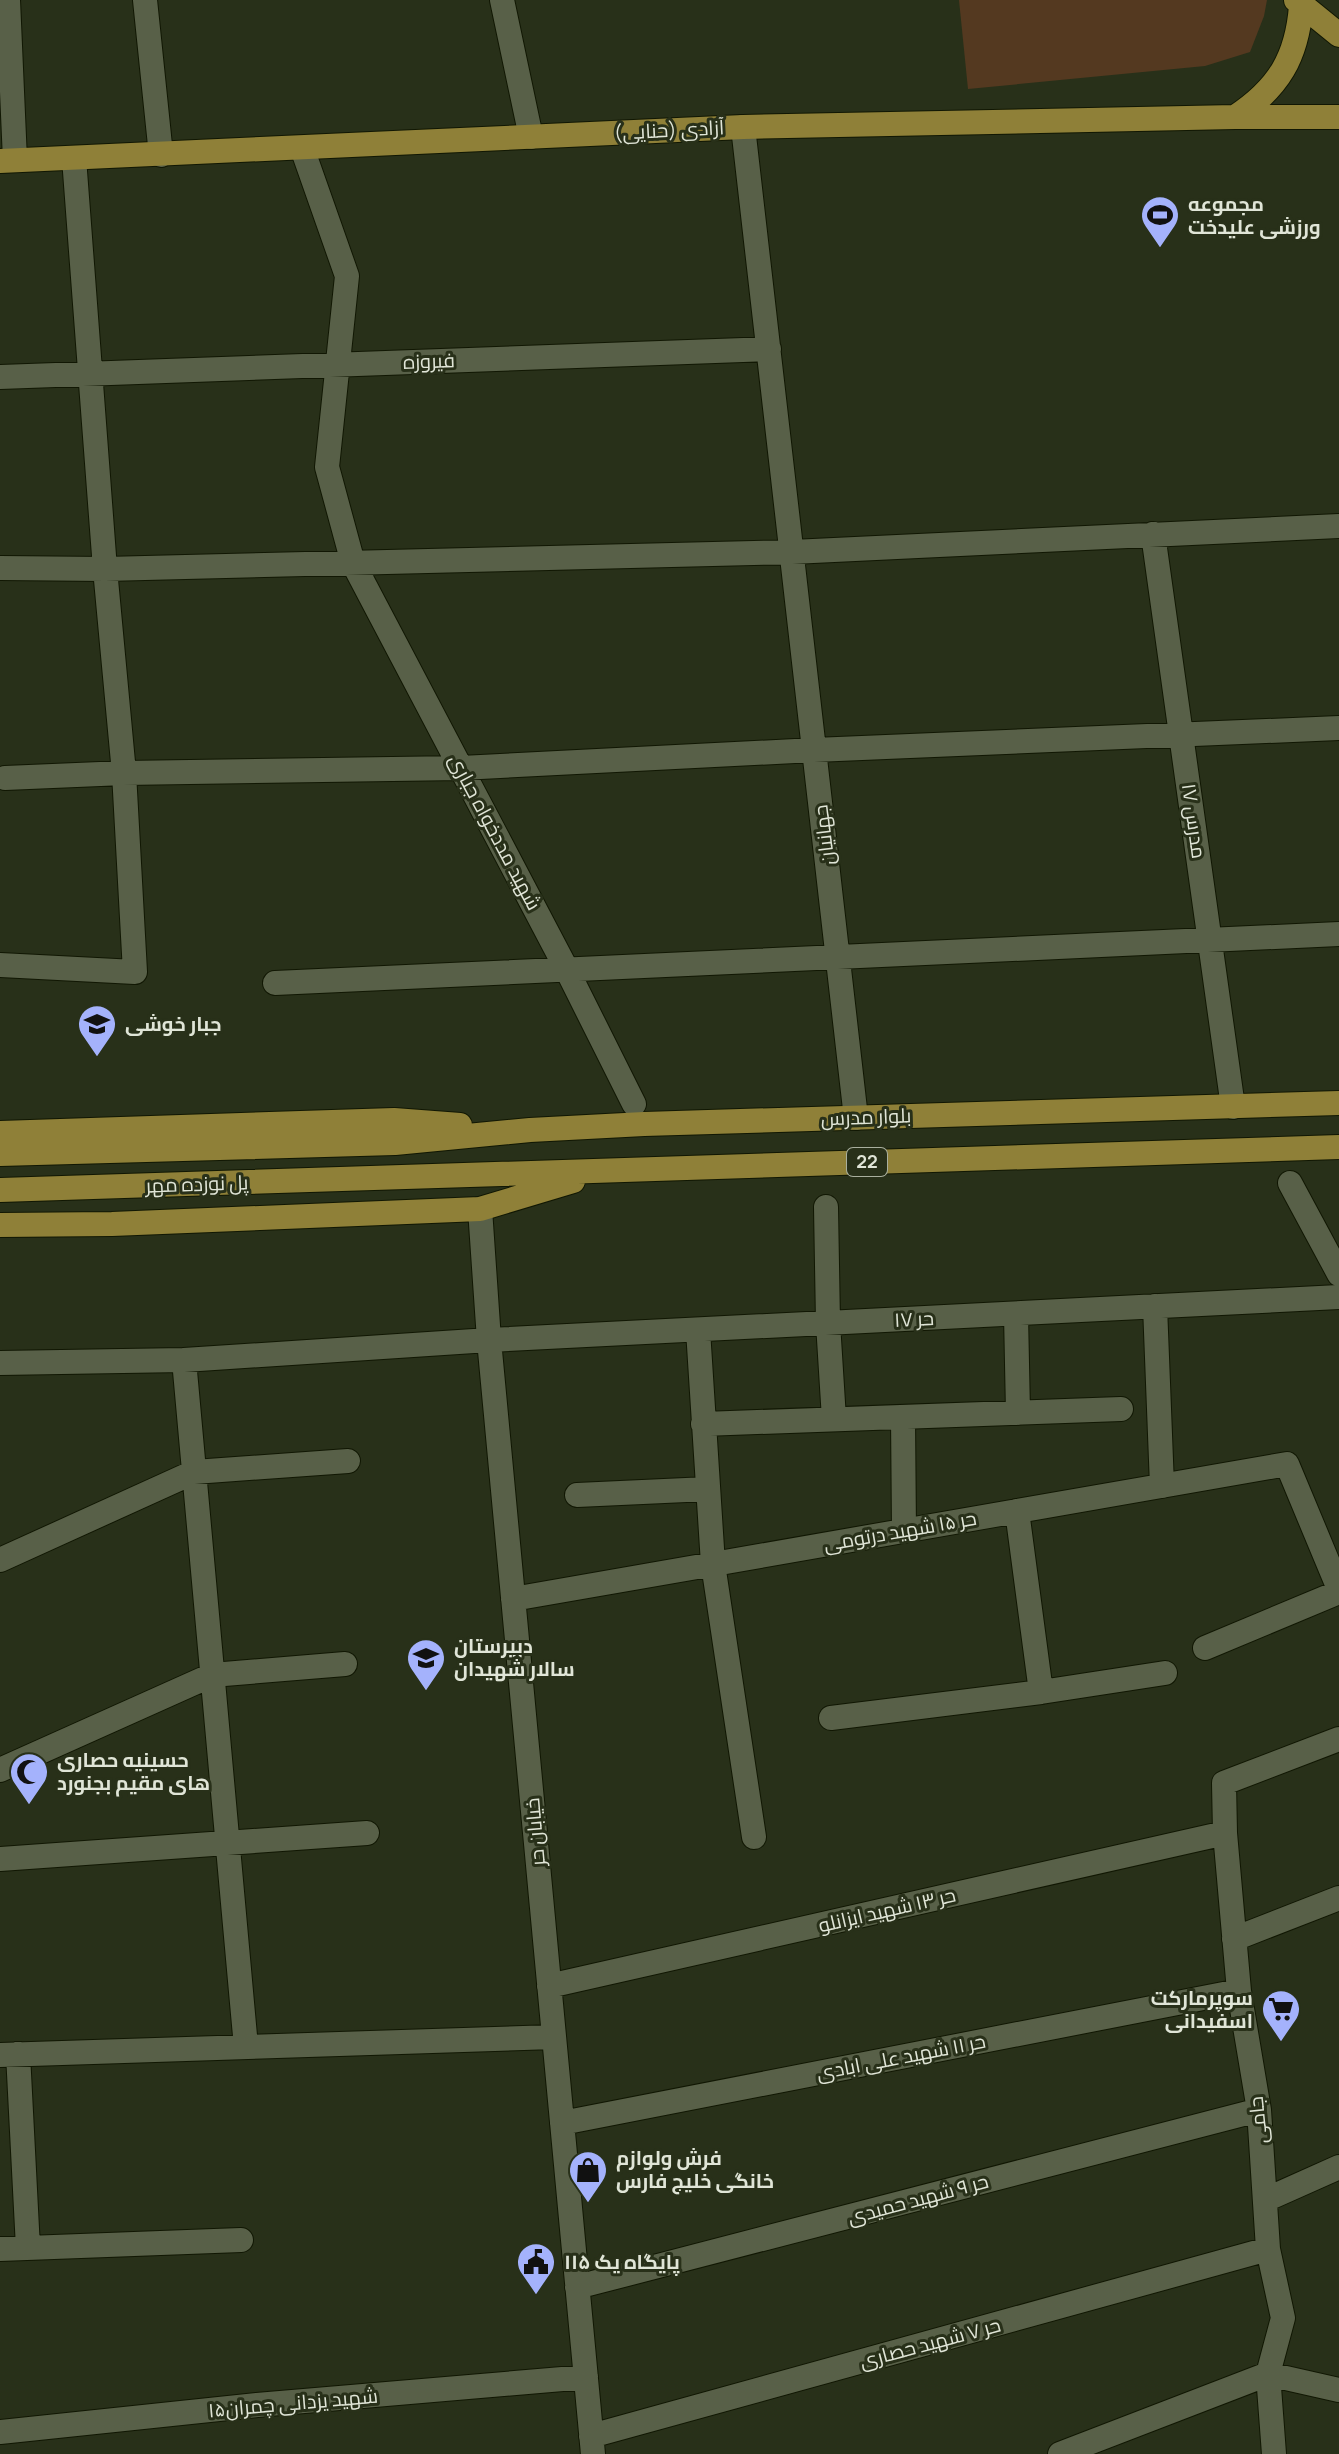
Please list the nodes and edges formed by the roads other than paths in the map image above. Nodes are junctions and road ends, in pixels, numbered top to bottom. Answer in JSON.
{"nodes":[{"id":1,"x":8,"y":0,"type":"edge"},
{"id":2,"x":145,"y":0,"type":"edge"},
{"id":3,"x":502,"y":0,"type":"edge"},
{"id":4,"x":1299,"y":3,"type":"edge"},
{"id":5,"x":1339,"y":35,"type":"edge"},
{"id":6,"x":1235,"y":117,"type":"junction"},
{"id":7,"x":1339,"y":117,"type":"edge"},
{"id":8,"x":743,"y":127,"type":"junction"},
{"id":9,"x":531,"y":137,"type":"junction"},
{"id":10,"x":302,"y":148,"type":"junction"},
{"id":11,"x":161,"y":155,"type":"junction"},
{"id":12,"x":74,"y":158,"type":"junction"},
{"id":13,"x":8,"y":160,"type":"edge"},
{"id":14,"x":769,"y":349,"type":"junction"},
{"id":15,"x":336,"y":364,"type":"junction"},
{"id":16,"x":90,"y":373,"type":"junction"},
{"id":17,"x":0,"y":377,"type":"edge"},
{"id":18,"x":1339,"y":526,"type":"edge"},
{"id":19,"x":1153,"y":534,"type":"junction"},
{"id":20,"x":792,"y":552,"type":"junction"},
{"id":21,"x":353,"y":563,"type":"junction"},
{"id":22,"x":0,"y":568,"type":"edge"},
{"id":23,"x":105,"y":569,"type":"junction"},
{"id":24,"x":1339,"y":728,"type":"edge"},
{"id":25,"x":1182,"y":735,"type":"junction"},
{"id":26,"x":814,"y":750,"type":"junction"},
{"id":27,"x":461,"y":768,"type":"junction"},
{"id":28,"x":124,"y":773,"type":"junction"},
{"id":29,"x":5,"y":778,"type":"dead end"},
{"id":30,"x":1339,"y":934,"type":"edge"},
{"id":31,"x":1210,"y":939,"type":"junction"},
{"id":32,"x":838,"y":957,"type":"junction"},
{"id":33,"x":0,"y":965,"type":"edge"},
{"id":34,"x":567,"y":970,"type":"junction"},
{"id":35,"x":275,"y":983,"type":"dead end"},
{"id":36,"x":1339,"y":1103,"type":"edge"},
{"id":37,"x":634,"y":1104,"type":"dead end"},
{"id":38,"x":1233,"y":1107,"type":"junction"},
{"id":39,"x":856,"y":1118,"type":"junction"},
{"id":40,"x":530,"y":1130,"type":"junction"},
{"id":41,"x":0,"y":1133,"type":"edge"},
{"id":42,"x":395,"y":1143,"type":"joint"},
{"id":43,"x":1339,"y":1147,"type":"edge"},
{"id":44,"x":0,"y":1154,"type":"edge"},
{"id":45,"x":607,"y":1171,"type":"junction"},
{"id":46,"x":1290,"y":1183,"type":"dead end"},
{"id":47,"x":0,"y":1190,"type":"edge"},
{"id":48,"x":826,"y":1207,"type":"dead end"},
{"id":49,"x":480,"y":1209,"type":"junction"},
{"id":50,"x":0,"y":1225,"type":"edge"},
{"id":51,"x":1339,"y":1274,"type":"edge"},
{"id":52,"x":1339,"y":1297,"type":"edge"},
{"id":53,"x":1155,"y":1306,"type":"junction"},
{"id":54,"x":1016,"y":1314,"type":"junction"},
{"id":55,"x":828,"y":1323,"type":"junction"},
{"id":56,"x":698,"y":1330,"type":"junction"},
{"id":57,"x":489,"y":1340,"type":"junction"},
{"id":58,"x":184,"y":1360,"type":"junction"},
{"id":59,"x":0,"y":1363,"type":"edge"},
{"id":60,"x":1121,"y":1409,"type":"dead end"},
{"id":61,"x":1018,"y":1413,"type":"junction"},
{"id":62,"x":903,"y":1417,"type":"junction"},
{"id":63,"x":834,"y":1419,"type":"junction"},
{"id":64,"x":703,"y":1424,"type":"junction"},
{"id":65,"x":348,"y":1461,"type":"dead end"},
{"id":66,"x":194,"y":1472,"type":"junction"},
{"id":67,"x":1162,"y":1486,"type":"junction"},
{"id":68,"x":708,"y":1489,"type":"junction"},
{"id":69,"x":577,"y":1495,"type":"dead end"},
{"id":70,"x":1017,"y":1511,"type":"junction"},
{"id":71,"x":904,"y":1531,"type":"junction"},
{"id":72,"x":0,"y":1560,"type":"edge"},
{"id":73,"x":713,"y":1564,"type":"junction"},
{"id":74,"x":1339,"y":1591,"type":"edge"},
{"id":75,"x":513,"y":1599,"type":"junction"},
{"id":76,"x":1205,"y":1648,"type":"dead end"},
{"id":77,"x":345,"y":1664,"type":"dead end"},
{"id":78,"x":1165,"y":1673,"type":"dead end"},
{"id":79,"x":212,"y":1675,"type":"junction"},
{"id":80,"x":1041,"y":1692,"type":"junction"},
{"id":81,"x":831,"y":1718,"type":"dead end"},
{"id":82,"x":1339,"y":1739,"type":"edge"},
{"id":83,"x":0,"y":1770,"type":"edge"},
{"id":84,"x":367,"y":1833,"type":"dead end"},
{"id":85,"x":1225,"y":1833,"type":"junction"},
{"id":86,"x":754,"y":1837,"type":"dead end"},
{"id":87,"x":228,"y":1843,"type":"junction"},
{"id":88,"x":0,"y":1859,"type":"edge"},
{"id":89,"x":1339,"y":1898,"type":"edge"},
{"id":90,"x":1234,"y":1939,"type":"junction"},
{"id":91,"x":549,"y":1986,"type":"junction"},
{"id":92,"x":1239,"y":1991,"type":"junction"},
{"id":93,"x":554,"y":2037,"type":"junction"},
{"id":94,"x":246,"y":2047,"type":"junction"},
{"id":95,"x":9,"y":2054,"type":"edge"},
{"id":96,"x":1259,"y":2110,"type":"junction"},
{"id":97,"x":562,"y":2123,"type":"junction"},
{"id":98,"x":1339,"y":2167,"type":"edge"},
{"id":99,"x":1265,"y":2200,"type":"junction"},
{"id":100,"x":241,"y":2240,"type":"dead end"},
{"id":101,"x":28,"y":2248,"type":"junction"},
{"id":102,"x":0,"y":2249,"type":"edge"},
{"id":103,"x":1268,"y":2249,"type":"junction"},
{"id":104,"x":577,"y":2287,"type":"junction"},
{"id":105,"x":1268,"y":2374,"type":"junction"},
{"id":106,"x":586,"y":2377,"type":"junction"},
{"id":107,"x":1339,"y":2390,"type":"edge"},
{"id":108,"x":0,"y":2432,"type":"edge"},
{"id":109,"x":592,"y":2445,"type":"edge"},
{"id":110,"x":1060,"y":2454,"type":"edge"},
{"id":111,"x":1274,"y":2454,"type":"edge"}],
"edges":[{"from":1,"to":13,"type":"street"},
{"from":2,"to":11,"type":"street"},
{"from":3,"to":9,"type":"street"},
{"from":4,"to":5,"type":"main road"},
{"from":4,"to":6,"type":"main road"},
{"from":6,"to":7,"type":"main road","name":"آزادی (حنایی)"},
{"from":6,"to":8,"type":"main road","name":"آزادی (حنایی)"},
{"from":8,"to":9,"type":"main road","name":"آزادی (حنایی)"},
{"from":8,"to":14,"type":"street","name":"جهانیان"},
{"from":9,"to":10,"type":"main road","name":"آزادی (حنایی)"},
{"from":10,"to":11,"type":"main road","name":"آزادی (حنایی)"},
{"from":10,"to":15,"type":"street","name":"شهید مددخواه جباری"},
{"from":11,"to":12,"type":"main road","name":"آزادی (حنایی)"},
{"from":12,"to":13,"type":"main road","name":"آزادی (حنایی)"},
{"from":12,"to":16,"type":"street"},
{"from":14,"to":15,"type":"street","name":"فیروزه"},
{"from":14,"to":20,"type":"street","name":"جهانیان"},
{"from":15,"to":16,"type":"street","name":"فیروزه"},
{"from":15,"to":21,"type":"street","name":"شهید مددخواه جباری"},
{"from":16,"to":17,"type":"street","name":"فیروزه"},
{"from":16,"to":23,"type":"street"},
{"from":18,"to":19,"type":"street"},
{"from":19,"to":20,"type":"street"},
{"from":19,"to":25,"type":"street","name":"مدرس ۱۷"},
{"from":20,"to":21,"type":"street"},
{"from":20,"to":26,"type":"street","name":"جهانیان"},
{"from":21,"to":23,"type":"street"},
{"from":21,"to":27,"type":"street","name":"شهید مددخواه جباری"},
{"from":22,"to":23,"type":"street"},
{"from":23,"to":28,"type":"street"},
{"from":24,"to":25,"type":"street"},
{"from":25,"to":26,"type":"street"},
{"from":25,"to":31,"type":"street","name":"مدرس ۱۷"},
{"from":26,"to":27,"type":"street"},
{"from":26,"to":32,"type":"street","name":"جهانیان"},
{"from":27,"to":28,"type":"street"},
{"from":27,"to":34,"type":"street","name":"شهید مددخواه جباری"},
{"from":28,"to":29,"type":"street"},
{"from":28,"to":33,"type":"street"},
{"from":30,"to":31,"type":"street"},
{"from":31,"to":32,"type":"street"},
{"from":31,"to":38,"type":"street","name":"مدرس ۱۷"},
{"from":32,"to":34,"type":"street"},
{"from":32,"to":39,"type":"street","name":"جهانیان"},
{"from":34,"to":35,"type":"street"},
{"from":34,"to":37,"type":"street","name":"شهید مددخواه جباری"},
{"from":36,"to":38,"type":"main road","name":"بلوار مدرس"},
{"from":38,"to":39,"type":"main road","name":"بلوار مدرس"},
{"from":39,"to":40,"type":"main road","name":"بلوار مدرس"},
{"from":40,"to":41,"type":"main road"},
{"from":40,"to":42,"type":"main road","name":"بلوار مدرس"},
{"from":42,"to":44,"type":"main road","name":"پل نوزده مهر"},
{"from":43,"to":45,"type":"main road","number":"22"},
{"from":45,"to":47,"type":"main road","name":"پل نوزده مهر","number":"22"},
{"from":45,"to":49,"type":"main road"},
{"from":46,"to":51,"type":"street"},
{"from":48,"to":55,"type":"street"},
{"from":49,"to":50,"type":"main road"},
{"from":49,"to":57,"type":"street","name":"خیابان حر"},
{"from":52,"to":53,"type":"street","name":"حر ۱۷"},
{"from":53,"to":54,"type":"street","name":"حر ۱۷"},
{"from":53,"to":67,"type":"street"},
{"from":54,"to":55,"type":"street","name":"حر ۱۷"},
{"from":54,"to":61,"type":"street"},
{"from":55,"to":56,"type":"street","name":"حر ۱۷"},
{"from":55,"to":63,"type":"street"},
{"from":56,"to":57,"type":"street","name":"حر ۱۷"},
{"from":56,"to":64,"type":"street"},
{"from":57,"to":58,"type":"street","name":"حر ۱۷"},
{"from":57,"to":75,"type":"street","name":"خیابان حر"},
{"from":58,"to":59,"type":"street","name":"حر ۱۷"},
{"from":58,"to":66,"type":"street"},
{"from":60,"to":61,"type":"street"},
{"from":61,"to":62,"type":"street"},
{"from":62,"to":63,"type":"street"},
{"from":62,"to":71,"type":"street"},
{"from":63,"to":64,"type":"street"},
{"from":64,"to":68,"type":"street"},
{"from":65,"to":66,"type":"street"},
{"from":66,"to":72,"type":"street"},
{"from":66,"to":79,"type":"street"},
{"from":67,"to":70,"type":"street","name":"حر ۱۵ شهید درتومی"},
{"from":67,"to":74,"type":"street","name":"حر ۱۵ شهید درتومی"},
{"from":68,"to":69,"type":"street"},
{"from":68,"to":73,"type":"street"},
{"from":70,"to":71,"type":"street","name":"حر ۱۵ شهید درتومی"},
{"from":70,"to":80,"type":"street"},
{"from":71,"to":73,"type":"street","name":"حر ۱۵ شهید درتومی"},
{"from":73,"to":75,"type":"street","name":"حر ۱۵ شهید درتومی"},
{"from":73,"to":86,"type":"street"},
{"from":74,"to":76,"type":"street"},
{"from":75,"to":91,"type":"street","name":"خیابان حر"},
{"from":77,"to":79,"type":"street"},
{"from":78,"to":80,"type":"street"},
{"from":79,"to":83,"type":"street"},
{"from":79,"to":87,"type":"street"},
{"from":80,"to":81,"type":"street"},
{"from":82,"to":85,"type":"street","name":"جامی"},
{"from":84,"to":87,"type":"street"},
{"from":85,"to":90,"type":"street","name":"جامی"},
{"from":85,"to":91,"type":"street","name":"حر ۱۳ شهید ایزانلو"},
{"from":87,"to":88,"type":"street"},
{"from":87,"to":94,"type":"street"},
{"from":89,"to":90,"type":"street"},
{"from":90,"to":92,"type":"street","name":"جامی"},
{"from":91,"to":93,"type":"street","name":"خیابان حر"},
{"from":92,"to":96,"type":"street","name":"جامی"},
{"from":92,"to":97,"type":"street","name":"حر ۱۱ شهید علی ابادی"},
{"from":93,"to":94,"type":"street"},
{"from":93,"to":97,"type":"street","name":"خیابان حر"},
{"from":94,"to":95,"type":"street"},
{"from":95,"to":101,"type":"street"},
{"from":96,"to":99,"type":"street","name":"جامی"},
{"from":96,"to":104,"type":"street","name":"حر ۹ شهید حمیدی"},
{"from":97,"to":104,"type":"street","name":"خیابان حر"},
{"from":98,"to":99,"type":"street"},
{"from":99,"to":103,"type":"street","name":"جامی"},
{"from":100,"to":101,"type":"street"},
{"from":101,"to":102,"type":"street"},
{"from":103,"to":105,"type":"street","name":"جامی"},
{"from":103,"to":109,"type":"street","name":"حر ۷ شهید حصاری"},
{"from":104,"to":106,"type":"street","name":"خیابان حر"},
{"from":105,"to":107,"type":"street"},
{"from":105,"to":110,"type":"street"},
{"from":105,"to":111,"type":"street","name":"جامی"},
{"from":106,"to":108,"type":"street","name":"شهید یزدانی چمران۱۵"},
{"from":106,"to":109,"type":"street","name":"خیابان حر"}]}
